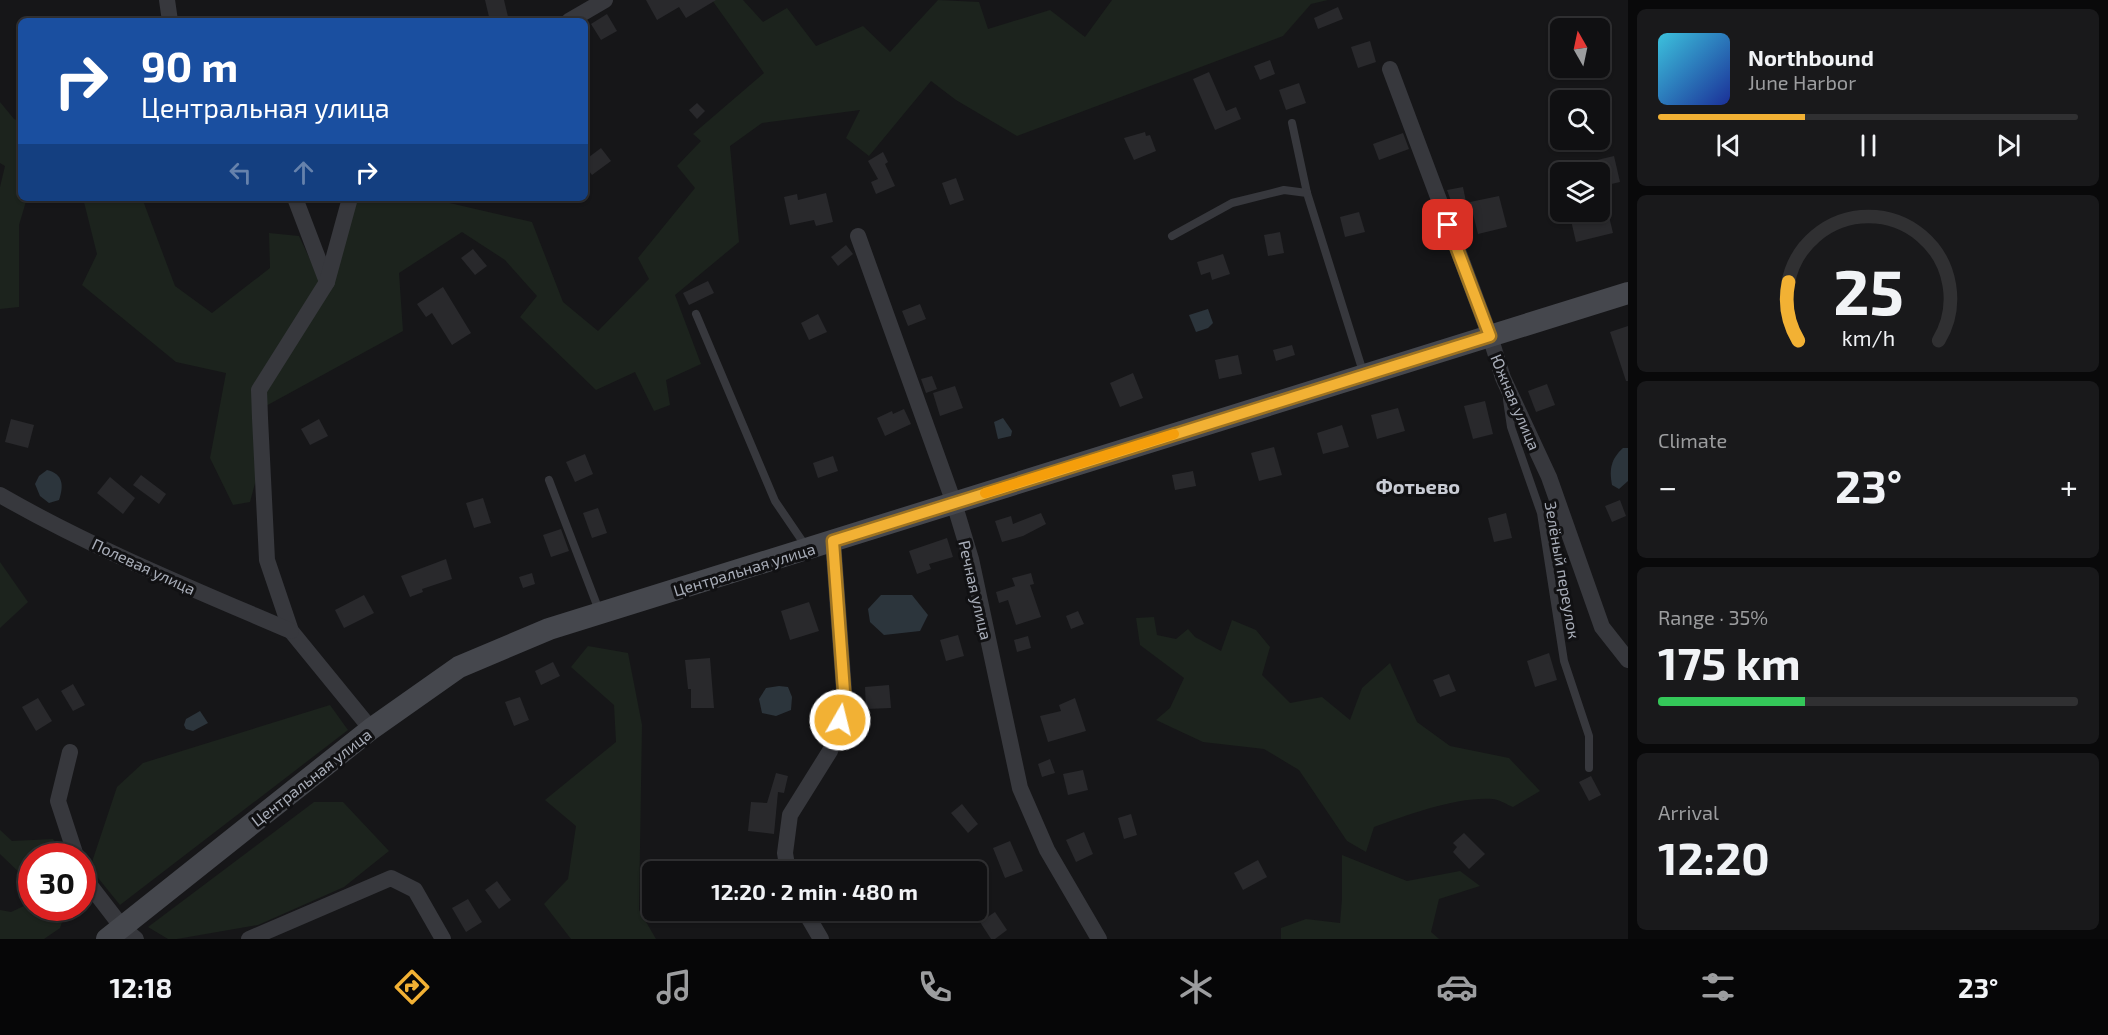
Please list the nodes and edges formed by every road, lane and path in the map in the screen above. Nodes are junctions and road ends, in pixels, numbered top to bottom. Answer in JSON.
{"nodes":[{"id":1,"x":167,"y":0,"type":"edge"},
{"id":2,"x":605,"y":0,"type":"edge"},
{"id":3,"x":170,"y":18,"type":"edge"},
{"id":4,"x":574,"y":18,"type":"edge"},
{"id":5,"x":1390,"y":69,"type":"dead end"},
{"id":6,"x":1292,"y":123,"type":"dead end"},
{"id":7,"x":1308,"y":193,"type":"junction"},
{"id":8,"x":296,"y":201,"type":"edge"},
{"id":9,"x":349,"y":201,"type":"edge"},
{"id":10,"x":858,"y":236,"type":"dead end"},
{"id":11,"x":1172,"y":236,"type":"dead end"},
{"id":12,"x":327,"y":282,"type":"junction"},
{"id":13,"x":1628,"y":293,"type":"edge"},
{"id":14,"x":696,"y":314,"type":"dead end"},
{"id":15,"x":1490,"y":336,"type":"junction"},
{"id":16,"x":1364,"y":375,"type":"junction"},
{"id":17,"x":1503,"y":378,"type":"junction"},
{"id":18,"x":549,"y":480,"type":"dead end"},
{"id":19,"x":0,"y":495,"type":"edge"},
{"id":20,"x":954,"y":503,"type":"junction"},
{"id":21,"x":833,"y":541,"type":"junction"},
{"id":22,"x":807,"y":549,"type":"junction"},
{"id":23,"x":601,"y":613,"type":"junction"},
{"id":24,"x":291,"y":631,"type":"junction"},
{"id":25,"x":1628,"y":660,"type":"edge"},
{"id":26,"x":371,"y":729,"type":"junction"},
{"id":27,"x":70,"y":752,"type":"dead end"},
{"id":28,"x":1589,"y":768,"type":"dead end"},
{"id":29,"x":72,"y":843,"type":"edge"},
{"id":30,"x":786,"y":861,"type":"edge"},
{"id":31,"x":96,"y":896,"type":"edge"},
{"id":32,"x":810,"y":921,"type":"edge"},
{"id":33,"x":122,"y":935,"type":"edge"},
{"id":34,"x":249,"y":939,"type":"edge"},
{"id":35,"x":443,"y":939,"type":"edge"},
{"id":36,"x":820,"y":939,"type":"edge"},
{"id":37,"x":1098,"y":939,"type":"edge"}],
"edges":[{"from":1,"to":3,"type":"street"},
{"from":2,"to":4,"type":"street"},
{"from":5,"to":15,"type":"street","name":"Южная улица"},
{"from":6,"to":7,"type":"lane"},
{"from":7,"to":11,"type":"lane"},
{"from":7,"to":16,"type":"lane"},
{"from":8,"to":12,"type":"street"},
{"from":9,"to":12,"type":"street"},
{"from":10,"to":20,"type":"street","name":"Речная улица"},
{"from":12,"to":24,"type":"street"},
{"from":13,"to":15,"type":"main road","name":"Центральная улица"},
{"from":14,"to":22,"type":"lane"},
{"from":15,"to":16,"type":"main road","name":"Центральная улица"},
{"from":15,"to":17,"type":"street","name":"Южная улица"},
{"from":16,"to":20,"type":"main road","name":"Центральная улица"},
{"from":17,"to":25,"type":"street","name":"Южная улица"},
{"from":17,"to":28,"type":"lane","name":"Зелёный переулок"},
{"from":18,"to":23,"type":"lane"},
{"from":19,"to":24,"type":"street","name":"Полевая улица"},
{"from":20,"to":21,"type":"main road","name":"Центральная улица"},
{"from":20,"to":37,"type":"street","name":"Речная улица"},
{"from":21,"to":22,"type":"main road","name":"Центральная улица"},
{"from":21,"to":30,"type":"street"},
{"from":22,"to":23,"type":"main road","name":"Центральная улица"},
{"from":23,"to":26,"type":"main road","name":"Центральная улица"},
{"from":24,"to":26,"type":"street"},
{"from":26,"to":33,"type":"main road","name":"Центральная улица"},
{"from":27,"to":29,"type":"street"},
{"from":31,"to":33,"type":"street"},
{"from":32,"to":36,"type":"street"},
{"from":34,"to":35,"type":"street"}]}
